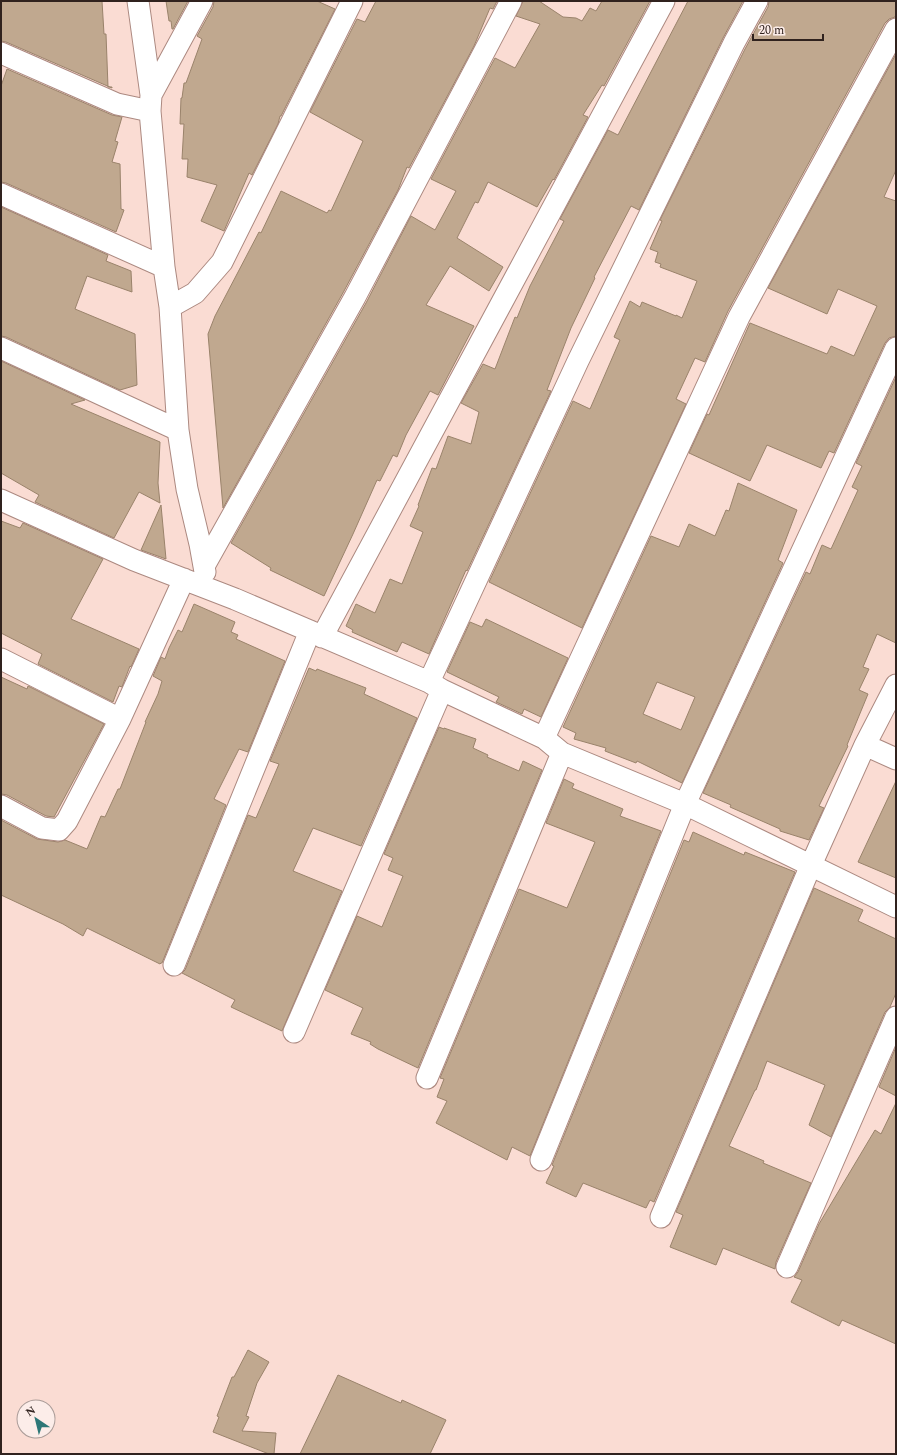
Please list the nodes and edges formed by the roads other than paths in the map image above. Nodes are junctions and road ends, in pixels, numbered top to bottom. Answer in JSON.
{"nodes":[{"id":1,"x":138,"y":1,"type":"edge"},
{"id":2,"x":202,"y":1,"type":"edge"},
{"id":3,"x":352,"y":1,"type":"edge"},
{"id":4,"x":511,"y":1,"type":"edge"},
{"id":5,"x":664,"y":1,"type":"edge"},
{"id":6,"x":757,"y":1,"type":"edge"},
{"id":7,"x":896,"y":29,"type":"edge"},
{"id":8,"x":1,"y":53,"type":"edge"},
{"id":9,"x":151,"y":103,"type":"junction"},
{"id":10,"x":1,"y":194,"type":"edge"},
{"id":11,"x":164,"y":267,"type":"junction"},
{"id":12,"x":170,"y":307,"type":"junction"},
{"id":13,"x":1,"y":348,"type":"edge"},
{"id":14,"x":896,"y":348,"type":"edge"},
{"id":15,"x":178,"y":430,"type":"junction"},
{"id":16,"x":1,"y":500,"type":"edge"},
{"id":17,"x":204,"y":566,"type":"junction"},
{"id":18,"x":192,"y":582,"type":"junction"},
{"id":19,"x":316,"y":634,"type":"junction"},
{"id":20,"x":1,"y":659,"type":"edge"},
{"id":21,"x":896,"y":685,"type":"edge"},
{"id":22,"x":436,"y":686,"type":"junction"},
{"id":23,"x":120,"y":719,"type":"junction"},
{"id":24,"x":544,"y":738,"type":"junction"},
{"id":25,"x":865,"y":745,"type":"junction"},
{"id":26,"x":562,"y":753,"type":"junction"},
{"id":27,"x":896,"y":759,"type":"edge"},
{"id":28,"x":685,"y":804,"type":"junction"},
{"id":29,"x":1,"y":806,"type":"edge"},
{"id":30,"x":811,"y":865,"type":"junction"},
{"id":31,"x":896,"y":907,"type":"edge"},
{"id":32,"x":174,"y":965,"type":"dead end"},
{"id":33,"x":896,"y":1017,"type":"edge"},
{"id":34,"x":294,"y":1032,"type":"dead end"},
{"id":35,"x":427,"y":1078,"type":"dead end"},
{"id":36,"x":541,"y":1160,"type":"dead end"},
{"id":37,"x":661,"y":1217,"type":"dead end"},
{"id":38,"x":788,"y":1267,"type":"dead end"}],
"edges":[{"from":1,"to":9,"type":"street"},
{"from":2,"to":9,"type":"street"},
{"from":3,"to":12,"type":"street"},
{"from":4,"to":17,"type":"street"},
{"from":5,"to":19,"type":"street"},
{"from":6,"to":22,"type":"street"},
{"from":7,"to":24,"type":"street"},
{"from":8,"to":9,"type":"street"},
{"from":9,"to":11,"type":"street"},
{"from":10,"to":11,"type":"street"},
{"from":11,"to":12,"type":"street"},
{"from":12,"to":15,"type":"street"},
{"from":13,"to":15,"type":"street"},
{"from":14,"to":28,"type":"street"},
{"from":15,"to":17,"type":"street"},
{"from":16,"to":18,"type":"street"},
{"from":17,"to":18,"type":"street"},
{"from":18,"to":19,"type":"street"},
{"from":18,"to":23,"type":"street"},
{"from":19,"to":22,"type":"street"},
{"from":19,"to":32,"type":"street"},
{"from":20,"to":23,"type":"street"},
{"from":21,"to":25,"type":"street"},
{"from":22,"to":24,"type":"street"},
{"from":22,"to":34,"type":"street"},
{"from":23,"to":29,"type":"street"},
{"from":24,"to":26,"type":"street"},
{"from":25,"to":27,"type":"street"},
{"from":25,"to":30,"type":"street"},
{"from":26,"to":28,"type":"street"},
{"from":26,"to":35,"type":"street"},
{"from":28,"to":30,"type":"street"},
{"from":28,"to":36,"type":"street"},
{"from":30,"to":31,"type":"street"},
{"from":30,"to":37,"type":"street"},
{"from":33,"to":38,"type":"street"}]}
